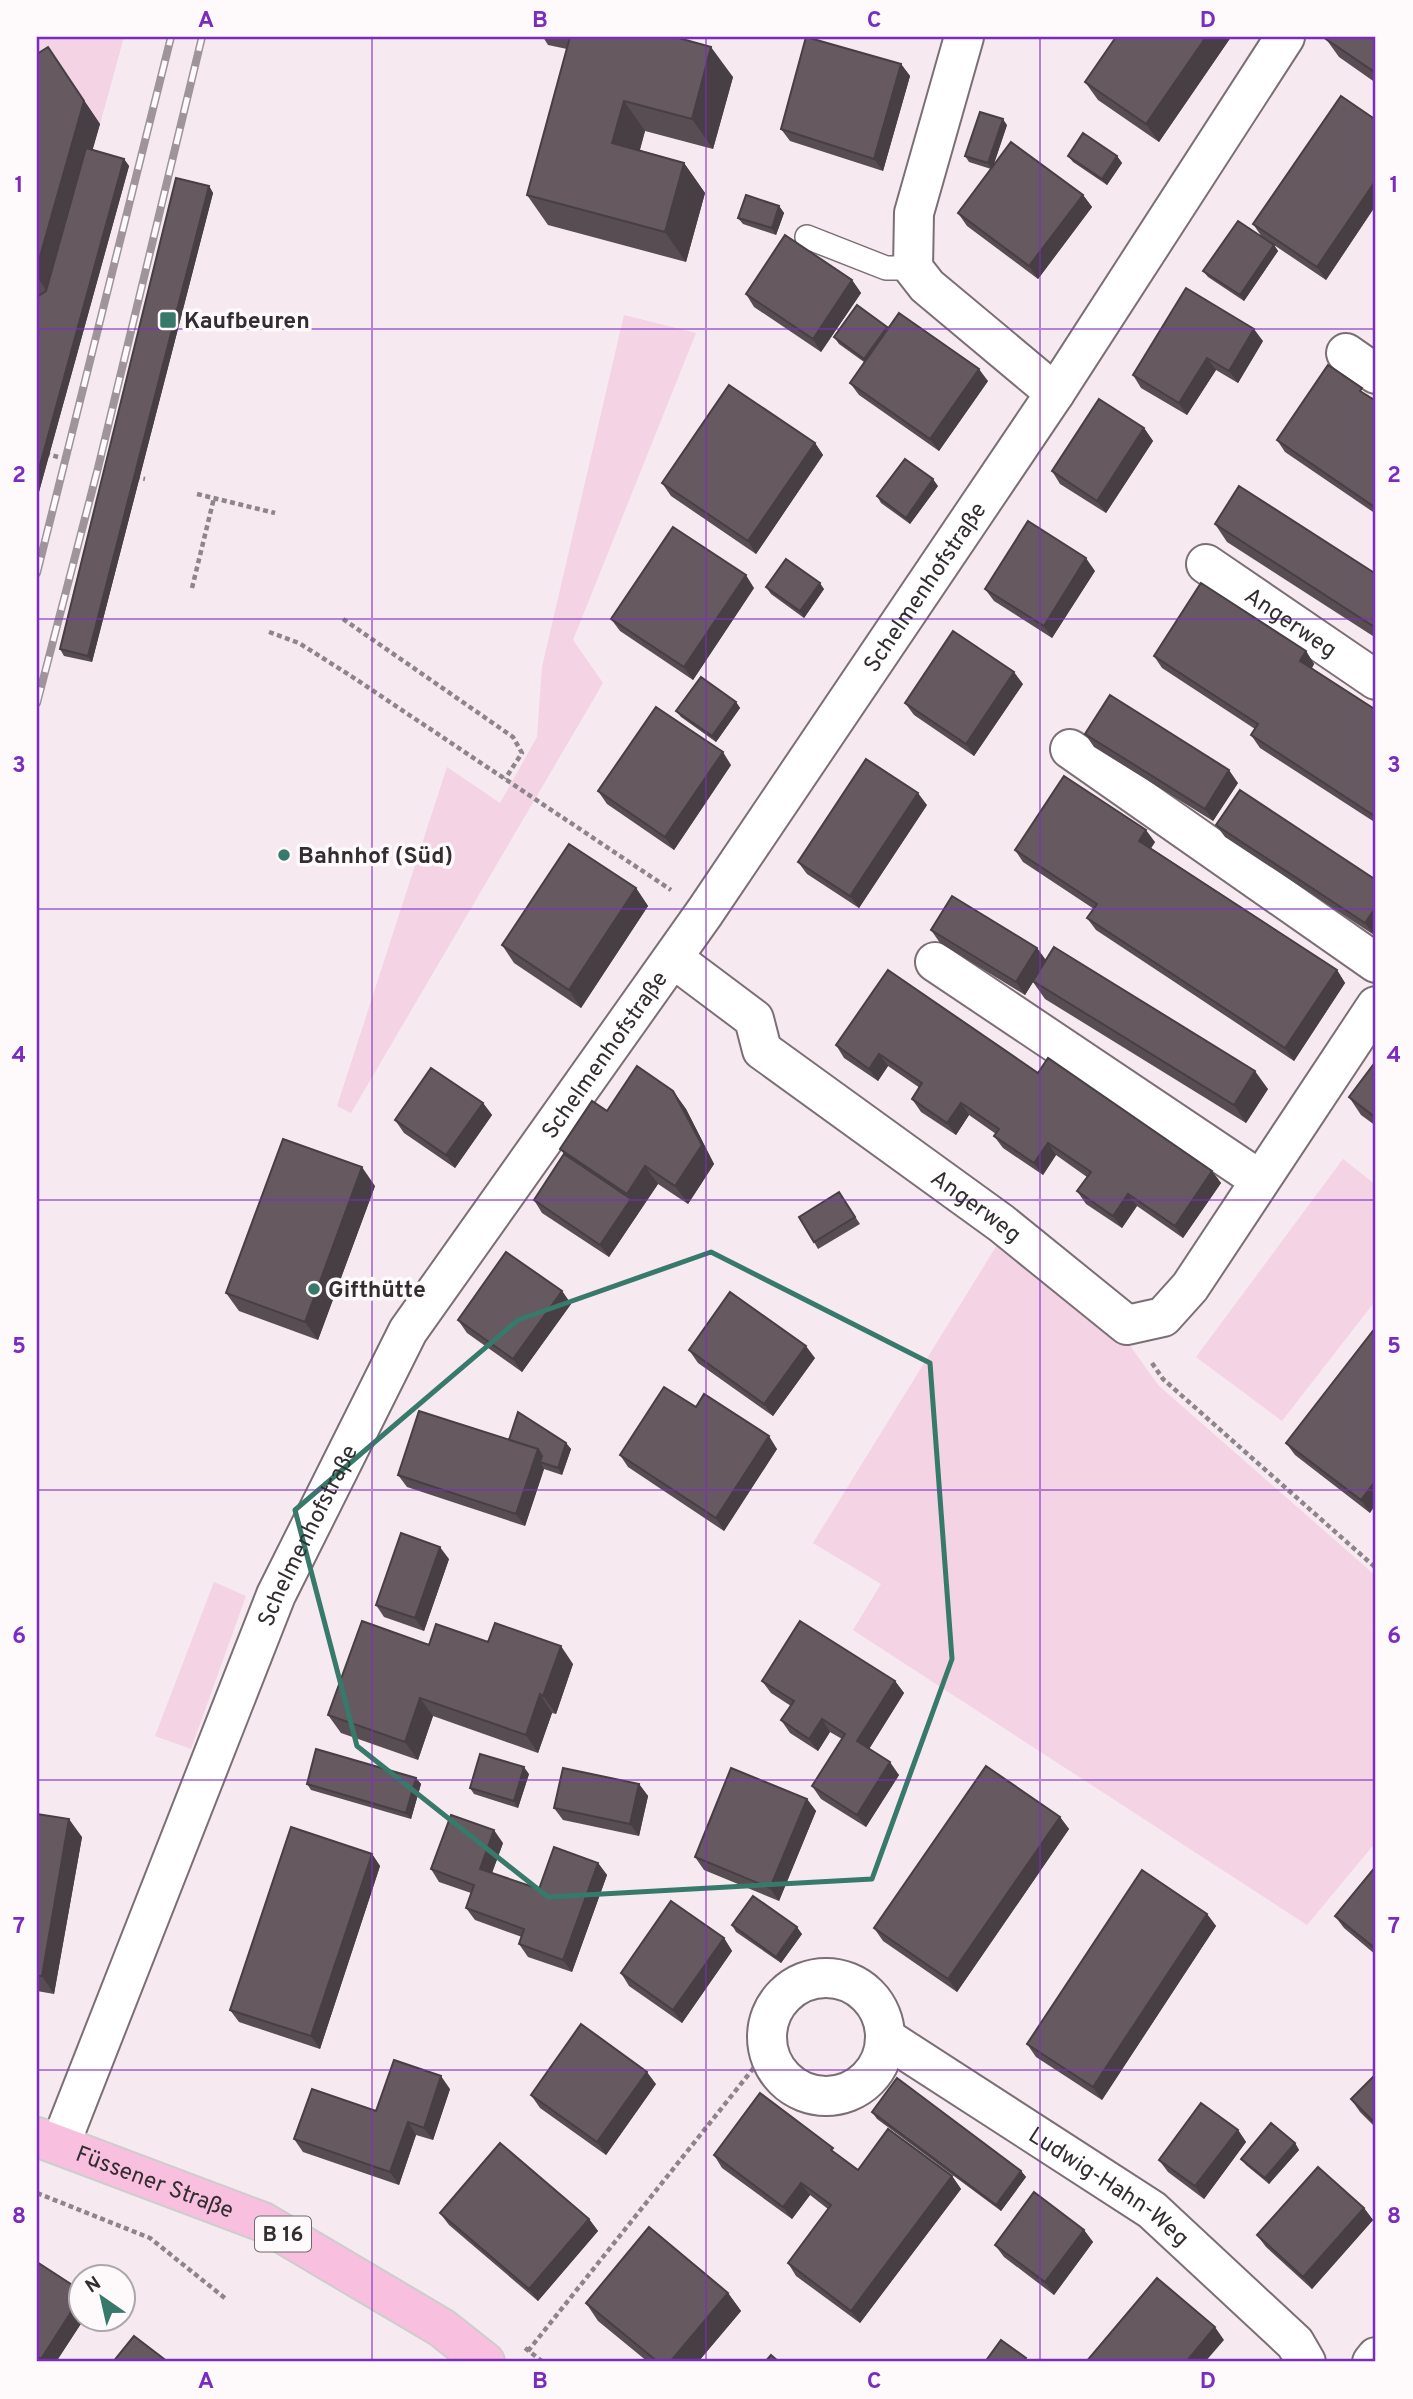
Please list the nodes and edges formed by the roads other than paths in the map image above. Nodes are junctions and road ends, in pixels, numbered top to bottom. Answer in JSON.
{"nodes":[{"id":1,"x":964,"y":37,"type":"edge"},
{"id":2,"x":1285,"y":37,"type":"edge"},
{"id":3,"x":807,"y":237,"type":"dead end"},
{"id":4,"x":913,"y":268,"type":"junction"},
{"id":5,"x":1055,"y":393,"type":"junction"},
{"id":6,"x":1206,"y":564,"type":"dead end"},
{"id":7,"x":1376,"y":680,"type":"edge"},
{"id":8,"x":1070,"y":749,"type":"dead end"},
{"id":9,"x":674,"y":959,"type":"junction"},
{"id":10,"x":935,"y":961,"type":"dead end"},
{"id":11,"x":1376,"y":963,"type":"edge"},
{"id":12,"x":1376,"y":1006,"type":"edge"},
{"id":13,"x":1260,"y":1180,"type":"junction"},
{"id":14,"x":886,"y":2038,"type":"junction"},
{"id":15,"x":48,"y":2141,"type":"edge"},
{"id":16,"x":1376,"y":2357,"type":"edge"},
{"id":17,"x":485,"y":2362,"type":"edge"},
{"id":18,"x":1306,"y":2362,"type":"edge"},
{"id":19,"x":1372,"y":2362,"type":"edge"}],
"edges":[{"from":1,"to":4,"type":"street"},
{"from":2,"to":5,"type":"street","name":"Schelmenhofstraße"},
{"from":3,"to":4,"type":"lane"},
{"from":4,"to":5,"type":"street"},
{"from":5,"to":9,"type":"street","name":"Schelmenhofstraße"},
{"from":6,"to":7,"type":"street","name":"Angerweg"},
{"from":8,"to":11,"type":"street"},
{"from":9,"to":13,"type":"street","name":"Angerweg"},
{"from":9,"to":15,"type":"street","name":"Schelmenhofstraße"},
{"from":10,"to":13,"type":"street"},
{"from":12,"to":13,"type":"street"},
{"from":14,"to":14,"type":"street"},
{"from":14,"to":18,"type":"street","name":"Ludwig-Hahn-Weg"},
{"from":15,"to":17,"type":"main road","name":"Füssener Straße","number":"B 16"},
{"from":16,"to":19,"type":"street"}]}
